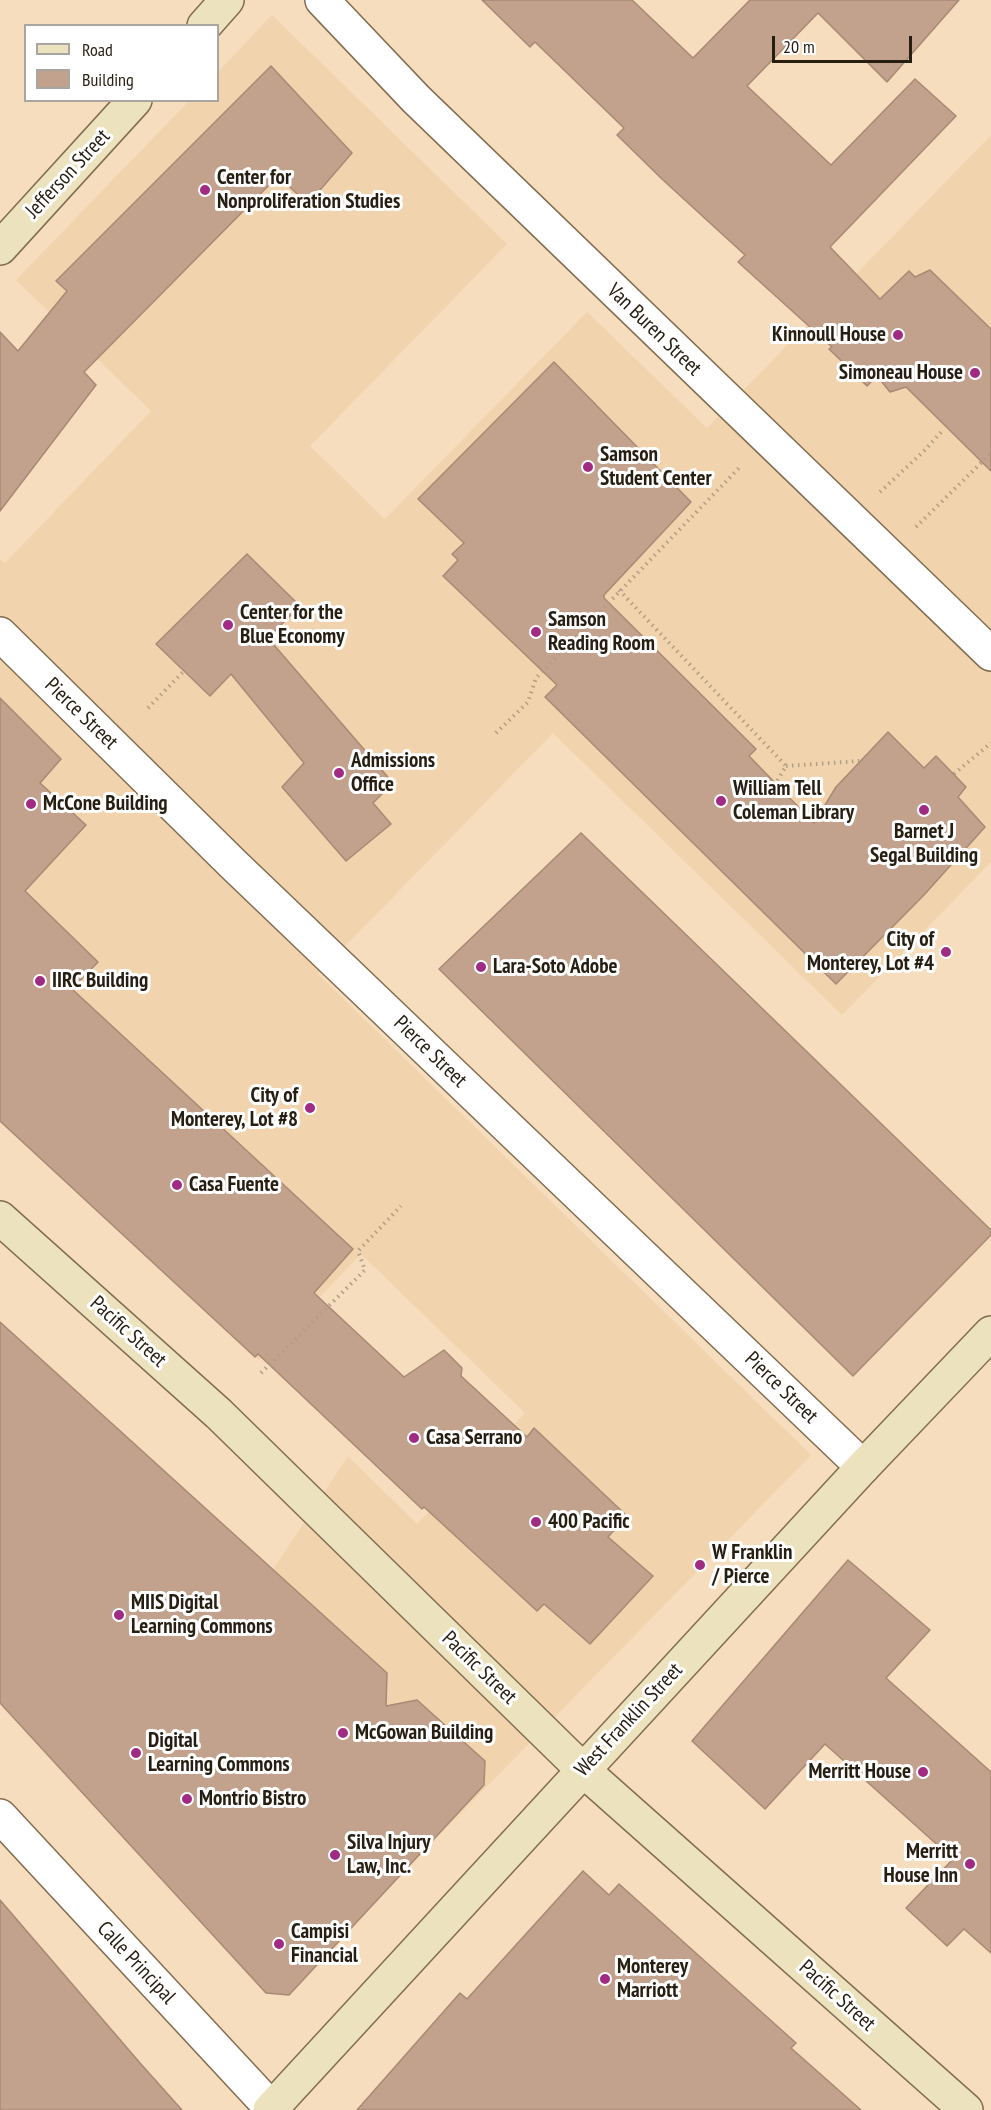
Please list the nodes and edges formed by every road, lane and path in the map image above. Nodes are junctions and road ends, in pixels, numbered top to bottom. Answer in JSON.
{"nodes":[{"id":1,"x":227,"y":0,"type":"edge"},
{"id":2,"x":322,"y":0,"type":"edge"},
{"id":3,"x":206,"y":24,"type":"edge"},
{"id":4,"x":133,"y":102,"type":"edge"},
{"id":5,"x":0,"y":248,"type":"edge"},
{"id":6,"x":944,"y":429,"type":"dead end"},
{"id":7,"x":767,"y":438,"type":"junction"},
{"id":8,"x":991,"y":453,"type":"edge"},
{"id":9,"x":850,"y":518,"type":"junction"},
{"id":10,"x":886,"y":553,"type":"junction"},
{"id":11,"x":620,"y":590,"type":"junction"},
{"id":12,"x":0,"y":634,"type":"edge"},
{"id":13,"x":991,"y":654,"type":"edge"},
{"id":14,"x":184,"y":671,"type":"dead end"},
{"id":15,"x":148,"y":708,"type":"dead end"},
{"id":16,"x":496,"y":733,"type":"dead end"},
{"id":17,"x":991,"y":743,"type":"edge"},
{"id":18,"x":860,"y":761,"type":"dead end"},
{"id":19,"x":786,"y":766,"type":"junction"},
{"id":20,"x":954,"y":774,"type":"dead end"},
{"id":21,"x":777,"y":781,"type":"dead end"},
{"id":22,"x":401,"y":1206,"type":"dead end"},
{"id":23,"x":0,"y":1218,"type":"edge"},
{"id":24,"x":991,"y":1334,"type":"edge"},
{"id":25,"x":261,"y":1373,"type":"dead end"},
{"id":26,"x":863,"y":1467,"type":"junction"},
{"id":27,"x":583,"y":1770,"type":"junction"},
{"id":28,"x":0,"y":1816,"type":"edge"},
{"id":29,"x":272,"y":2109,"type":"edge"},
{"id":30,"x":966,"y":2110,"type":"edge"}],
"edges":[{"from":1,"to":3,"type":"main road"},
{"from":2,"to":7,"type":"street","name":"Van Buren Street"},
{"from":4,"to":5,"type":"main road","name":"Jefferson Street"},
{"from":6,"to":9,"type":"path"},
{"from":7,"to":9,"type":"street","name":"Van Buren Street"},
{"from":7,"to":11,"type":"path"},
{"from":8,"to":10,"type":"path"},
{"from":9,"to":10,"type":"street","name":"Van Buren Street"},
{"from":10,"to":13,"type":"street","name":"Van Buren Street"},
{"from":11,"to":16,"type":"path"},
{"from":11,"to":19,"type":"path"},
{"from":12,"to":26,"type":"street","name":"Pierce Street"},
{"from":14,"to":15,"type":"path"},
{"from":17,"to":20,"type":"path"},
{"from":18,"to":19,"type":"path"},
{"from":19,"to":21,"type":"path"},
{"from":22,"to":25,"type":"path"},
{"from":23,"to":27,"type":"main road","name":"Pacific Street"},
{"from":24,"to":26,"type":"main road","name":"West Franklin Street"},
{"from":26,"to":27,"type":"main road","name":"West Franklin Street"},
{"from":27,"to":29,"type":"main road","name":"West Franklin Street"},
{"from":27,"to":30,"type":"main road","name":"Pacific Street"},
{"from":28,"to":29,"type":"street","name":"Calle Principal"}]}
